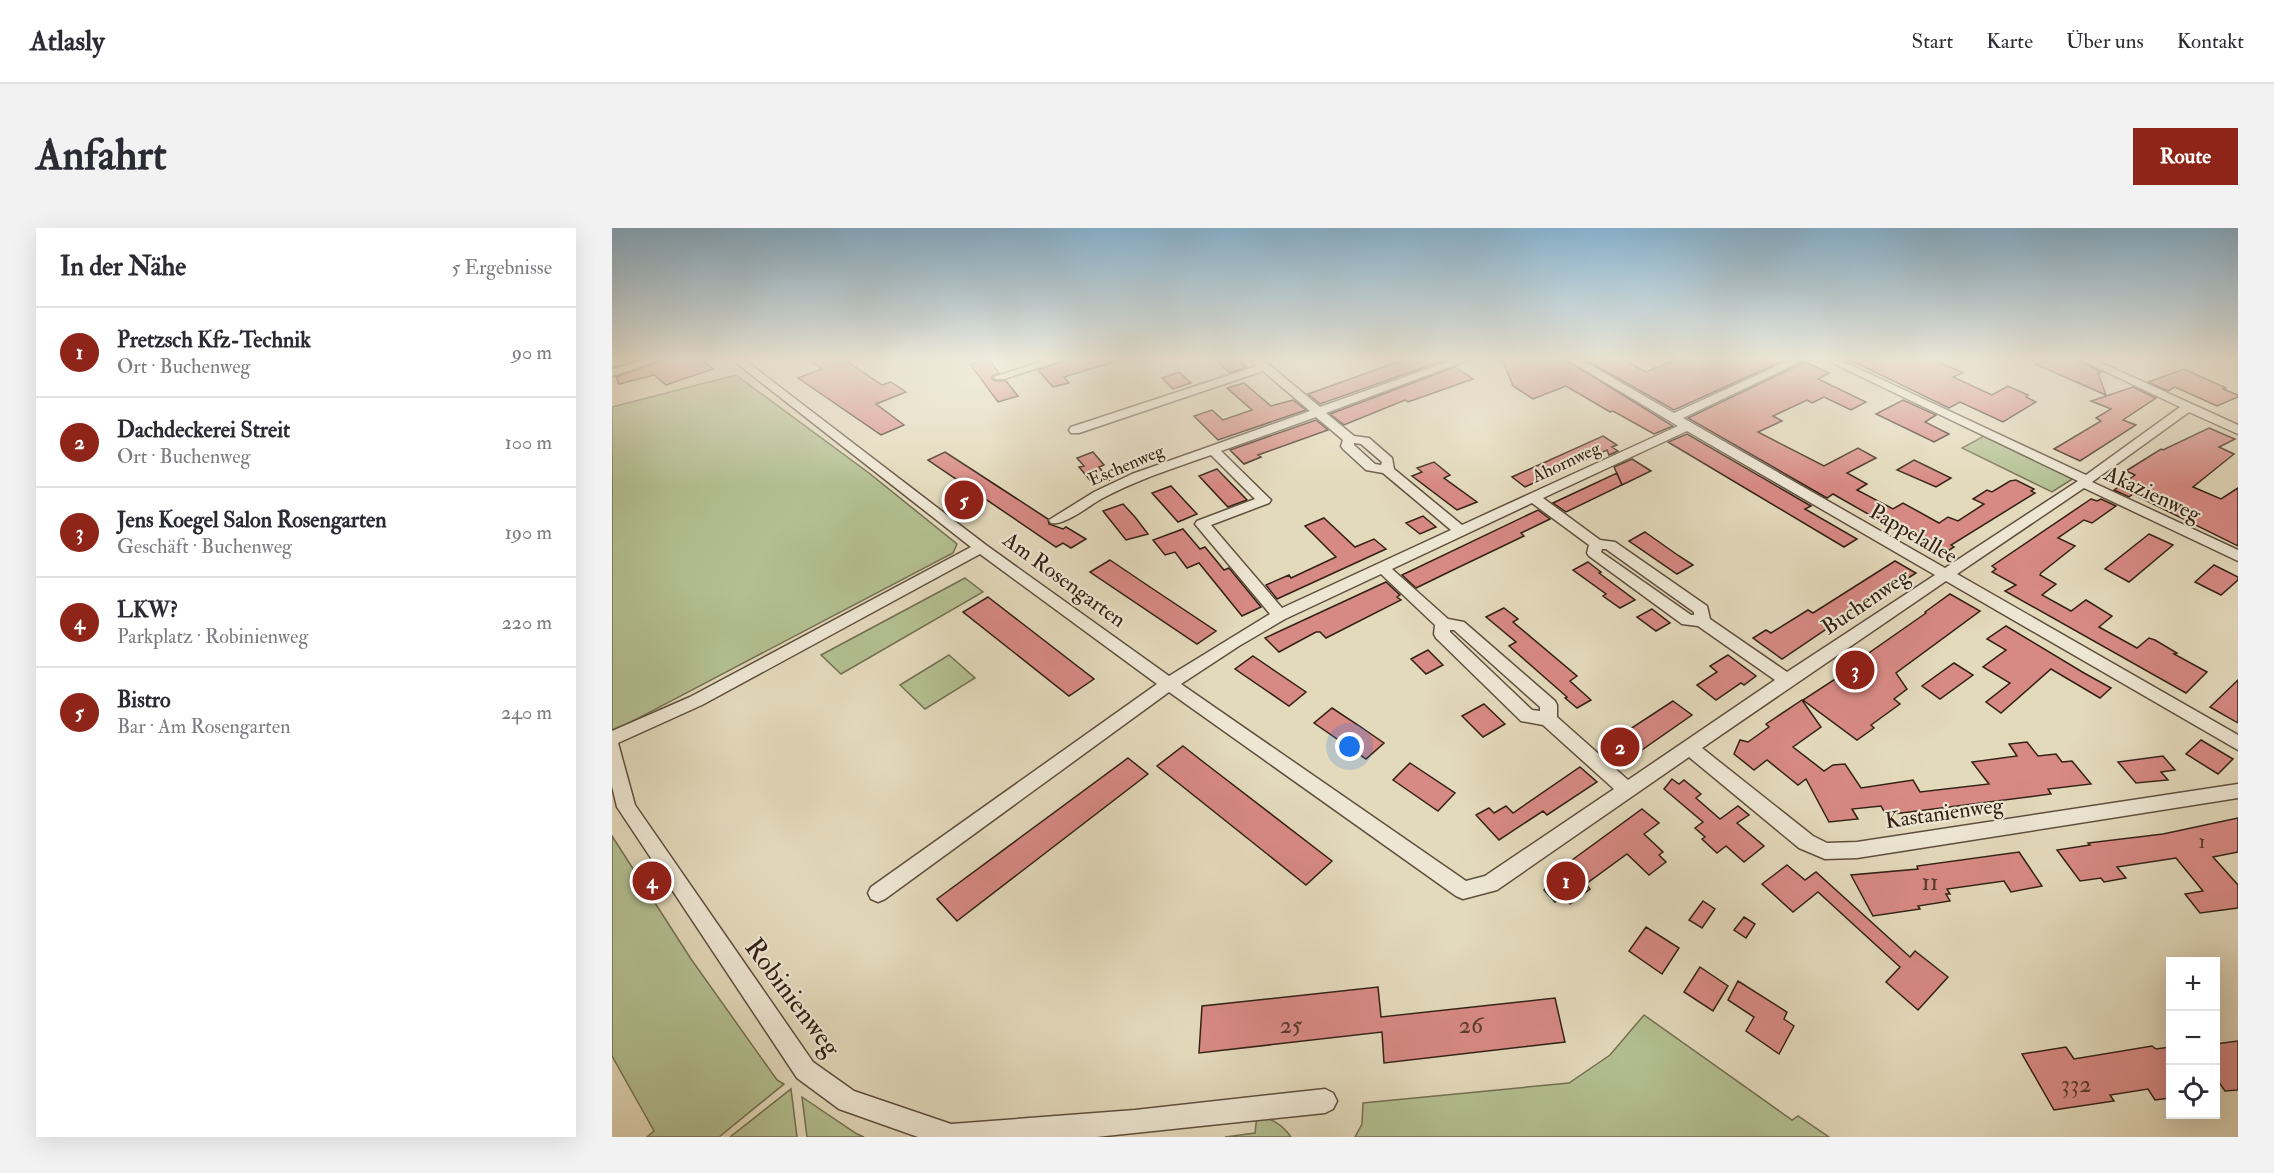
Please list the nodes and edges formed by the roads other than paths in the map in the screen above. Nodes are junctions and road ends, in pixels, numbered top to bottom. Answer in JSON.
{"nodes":[{"id":1,"x":790,"y":400,"type":"edge"},
{"id":2,"x":1164,"y":400,"type":"edge"},
{"id":3,"x":1304,"y":400,"type":"edge"},
{"id":4,"x":1350,"y":400,"type":"edge"},
{"id":5,"x":1643,"y":400,"type":"edge"},
{"id":6,"x":1711,"y":400,"type":"edge"},
{"id":7,"x":1916,"y":400,"type":"edge"},
{"id":8,"x":2174,"y":400,"type":"edge"},
{"id":9,"x":2188,"y":407,"type":"junction"},
{"id":10,"x":1318,"y":412,"type":"junction"},
{"id":11,"x":1673,"y":418,"type":"junction"},
{"id":12,"x":1687,"y":426,"type":"junction"},
{"id":13,"x":1075,"y":430,"type":"dead end"},
{"id":14,"x":2238,"y":430,"type":"edge"},
{"id":15,"x":1213,"y":450,"type":"junction"},
{"id":16,"x":2085,"y":481,"type":"junction"},
{"id":17,"x":1534,"y":498,"type":"junction"},
{"id":18,"x":1056,"y":520,"type":"dead end"},
{"id":19,"x":1460,"y":531,"type":"junction"},
{"id":20,"x":981,"y":548,"type":"junction"},
{"id":21,"x":2238,"y":556,"type":"edge"},
{"id":22,"x":1383,"y":568,"type":"junction"},
{"id":23,"x":1944,"y":575,"type":"junction"},
{"id":24,"x":1280,"y":615,"type":"junction"},
{"id":25,"x":1788,"y":680,"type":"junction"},
{"id":26,"x":1169,"y":684,"type":"junction"},
{"id":27,"x":612,"y":738,"type":"edge"},
{"id":28,"x":2238,"y":743,"type":"edge"},
{"id":29,"x":612,"y":747,"type":"edge"},
{"id":30,"x":1689,"y":747,"type":"junction"},
{"id":31,"x":1627,"y":790,"type":"junction"},
{"id":32,"x":2238,"y":791,"type":"edge"},
{"id":33,"x":1463,"y":890,"type":"joint"},
{"id":34,"x":878,"y":893,"type":"dead end"},
{"id":35,"x":1325,"y":1101,"type":"dead end"}],
"edges":[{"from":1,"to":20,"type":"street","name":"Am Rosengarten"},
{"from":2,"to":13,"type":"street"},
{"from":3,"to":10,"type":"street"},
{"from":4,"to":10,"type":"street","name":"Eschenweg"},
{"from":5,"to":11,"type":"street","name":"Pappelallee"},
{"from":6,"to":11,"type":"street"},
{"from":7,"to":16,"type":"street"},
{"from":8,"to":9,"type":"street"},
{"from":9,"to":14,"type":"street"},
{"from":9,"to":16,"type":"street","name":"Buchenweg"},
{"from":10,"to":15,"type":"street","name":"Eschenweg"},
{"from":10,"to":19,"type":"street"},
{"from":11,"to":12,"type":"street","name":"Pappelallee"},
{"from":12,"to":17,"type":"street","name":"Ahornweg"},
{"from":12,"to":23,"type":"street","name":"Pappelallee"},
{"from":15,"to":18,"type":"street","name":"Eschenweg"},
{"from":15,"to":24,"type":"street"},
{"from":16,"to":21,"type":"street","name":"Akazienweg"},
{"from":16,"to":23,"type":"street","name":"Buchenweg"},
{"from":17,"to":19,"type":"street","name":"Ahornweg"},
{"from":17,"to":25,"type":"street"},
{"from":19,"to":22,"type":"street","name":"Ahornweg"},
{"from":20,"to":26,"type":"street","name":"Am Rosengarten"},
{"from":20,"to":27,"type":"street"},
{"from":22,"to":24,"type":"street","name":"Ahornweg"},
{"from":22,"to":31,"type":"street"},
{"from":23,"to":25,"type":"street","name":"Buchenweg"},
{"from":23,"to":28,"type":"street","name":"Pappelallee"},
{"from":24,"to":26,"type":"street","name":"Ahornweg"},
{"from":25,"to":30,"type":"street","name":"Buchenweg"},
{"from":26,"to":33,"type":"street","name":"Am Rosengarten"},
{"from":26,"to":34,"type":"street"},
{"from":29,"to":35,"type":"street","name":"Robinienweg"},
{"from":30,"to":31,"type":"street","name":"Buchenweg"},
{"from":30,"to":32,"type":"street","name":"Kastanienweg"},
{"from":31,"to":33,"type":"street","name":"Buchenweg"}]}
